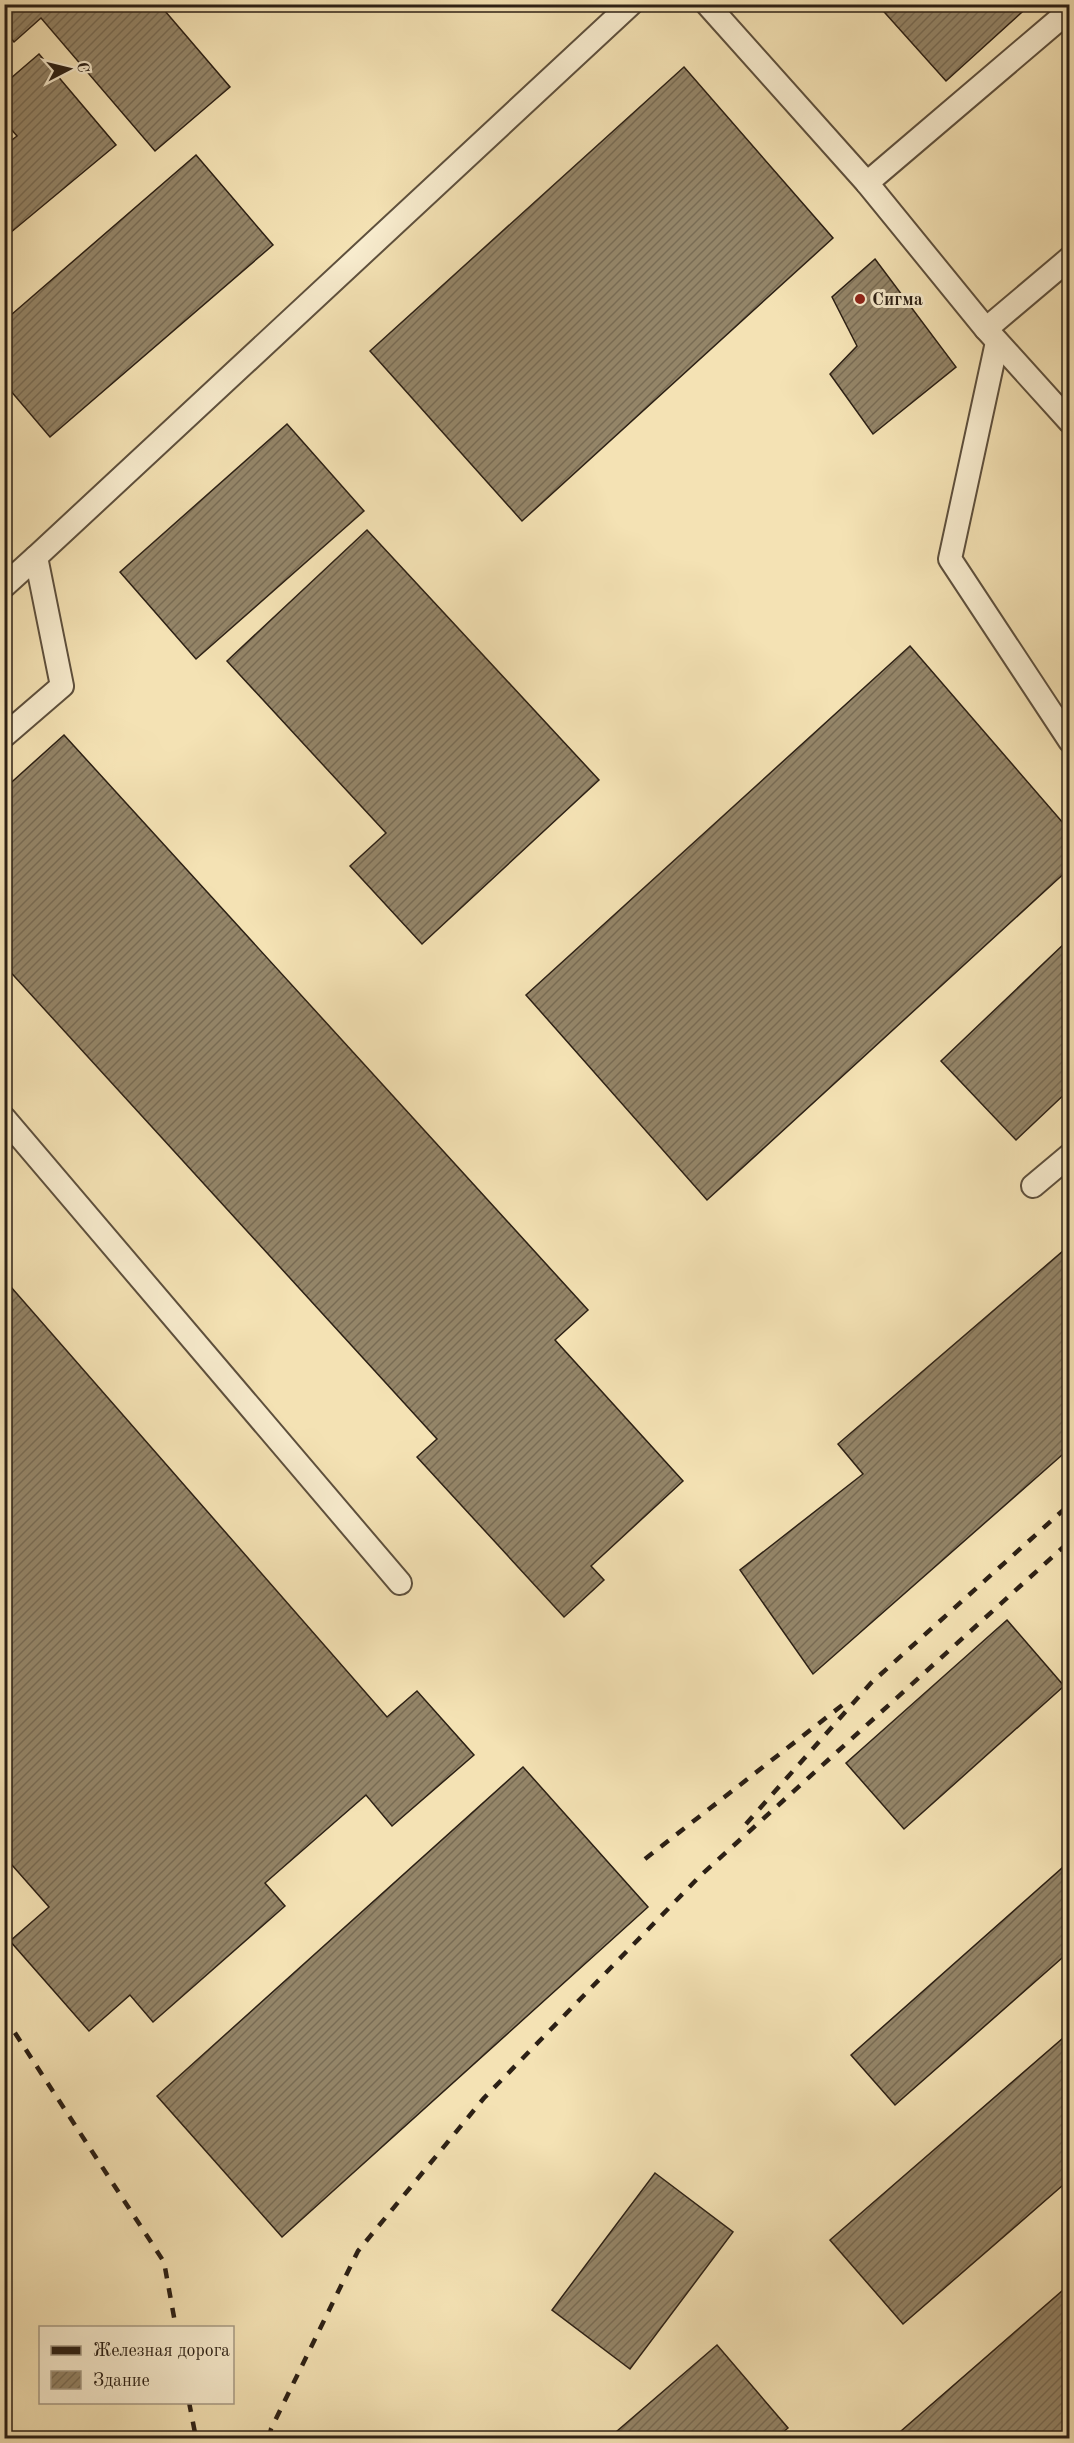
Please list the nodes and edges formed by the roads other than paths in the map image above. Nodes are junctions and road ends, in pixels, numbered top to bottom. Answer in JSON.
{"nodes":[{"id":1,"x":631,"y":4,"type":"edge"},
{"id":2,"x":707,"y":4,"type":"edge"},
{"id":3,"x":1070,"y":10,"type":"edge"},
{"id":4,"x":867,"y":183,"type":"junction"},
{"id":5,"x":1070,"y":258,"type":"edge"},
{"id":6,"x":991,"y":335,"type":"junction"},
{"id":7,"x":1070,"y":422,"type":"edge"},
{"id":8,"x":36,"y":557,"type":"junction"},
{"id":9,"x":4,"y":586,"type":"edge"},
{"id":10,"x":4,"y":736,"type":"edge"},
{"id":11,"x":1070,"y":741,"type":"edge"},
{"id":12,"x":4,"y":1118,"type":"edge"},
{"id":13,"x":1070,"y":1155,"type":"edge"},
{"id":14,"x":1033,"y":1186,"type":"dead end"},
{"id":15,"x":400,"y":1583,"type":"dead end"}],
"edges":[{"from":1,"to":8,"type":"lane"},
{"from":2,"to":4,"type":"lane"},
{"from":3,"to":4,"type":"lane"},
{"from":4,"to":6,"type":"lane"},
{"from":5,"to":6,"type":"lane"},
{"from":6,"to":7,"type":"lane"},
{"from":6,"to":11,"type":"lane"},
{"from":8,"to":9,"type":"lane"},
{"from":8,"to":10,"type":"lane"},
{"from":12,"to":15,"type":"lane"},
{"from":13,"to":14,"type":"lane"}]}
